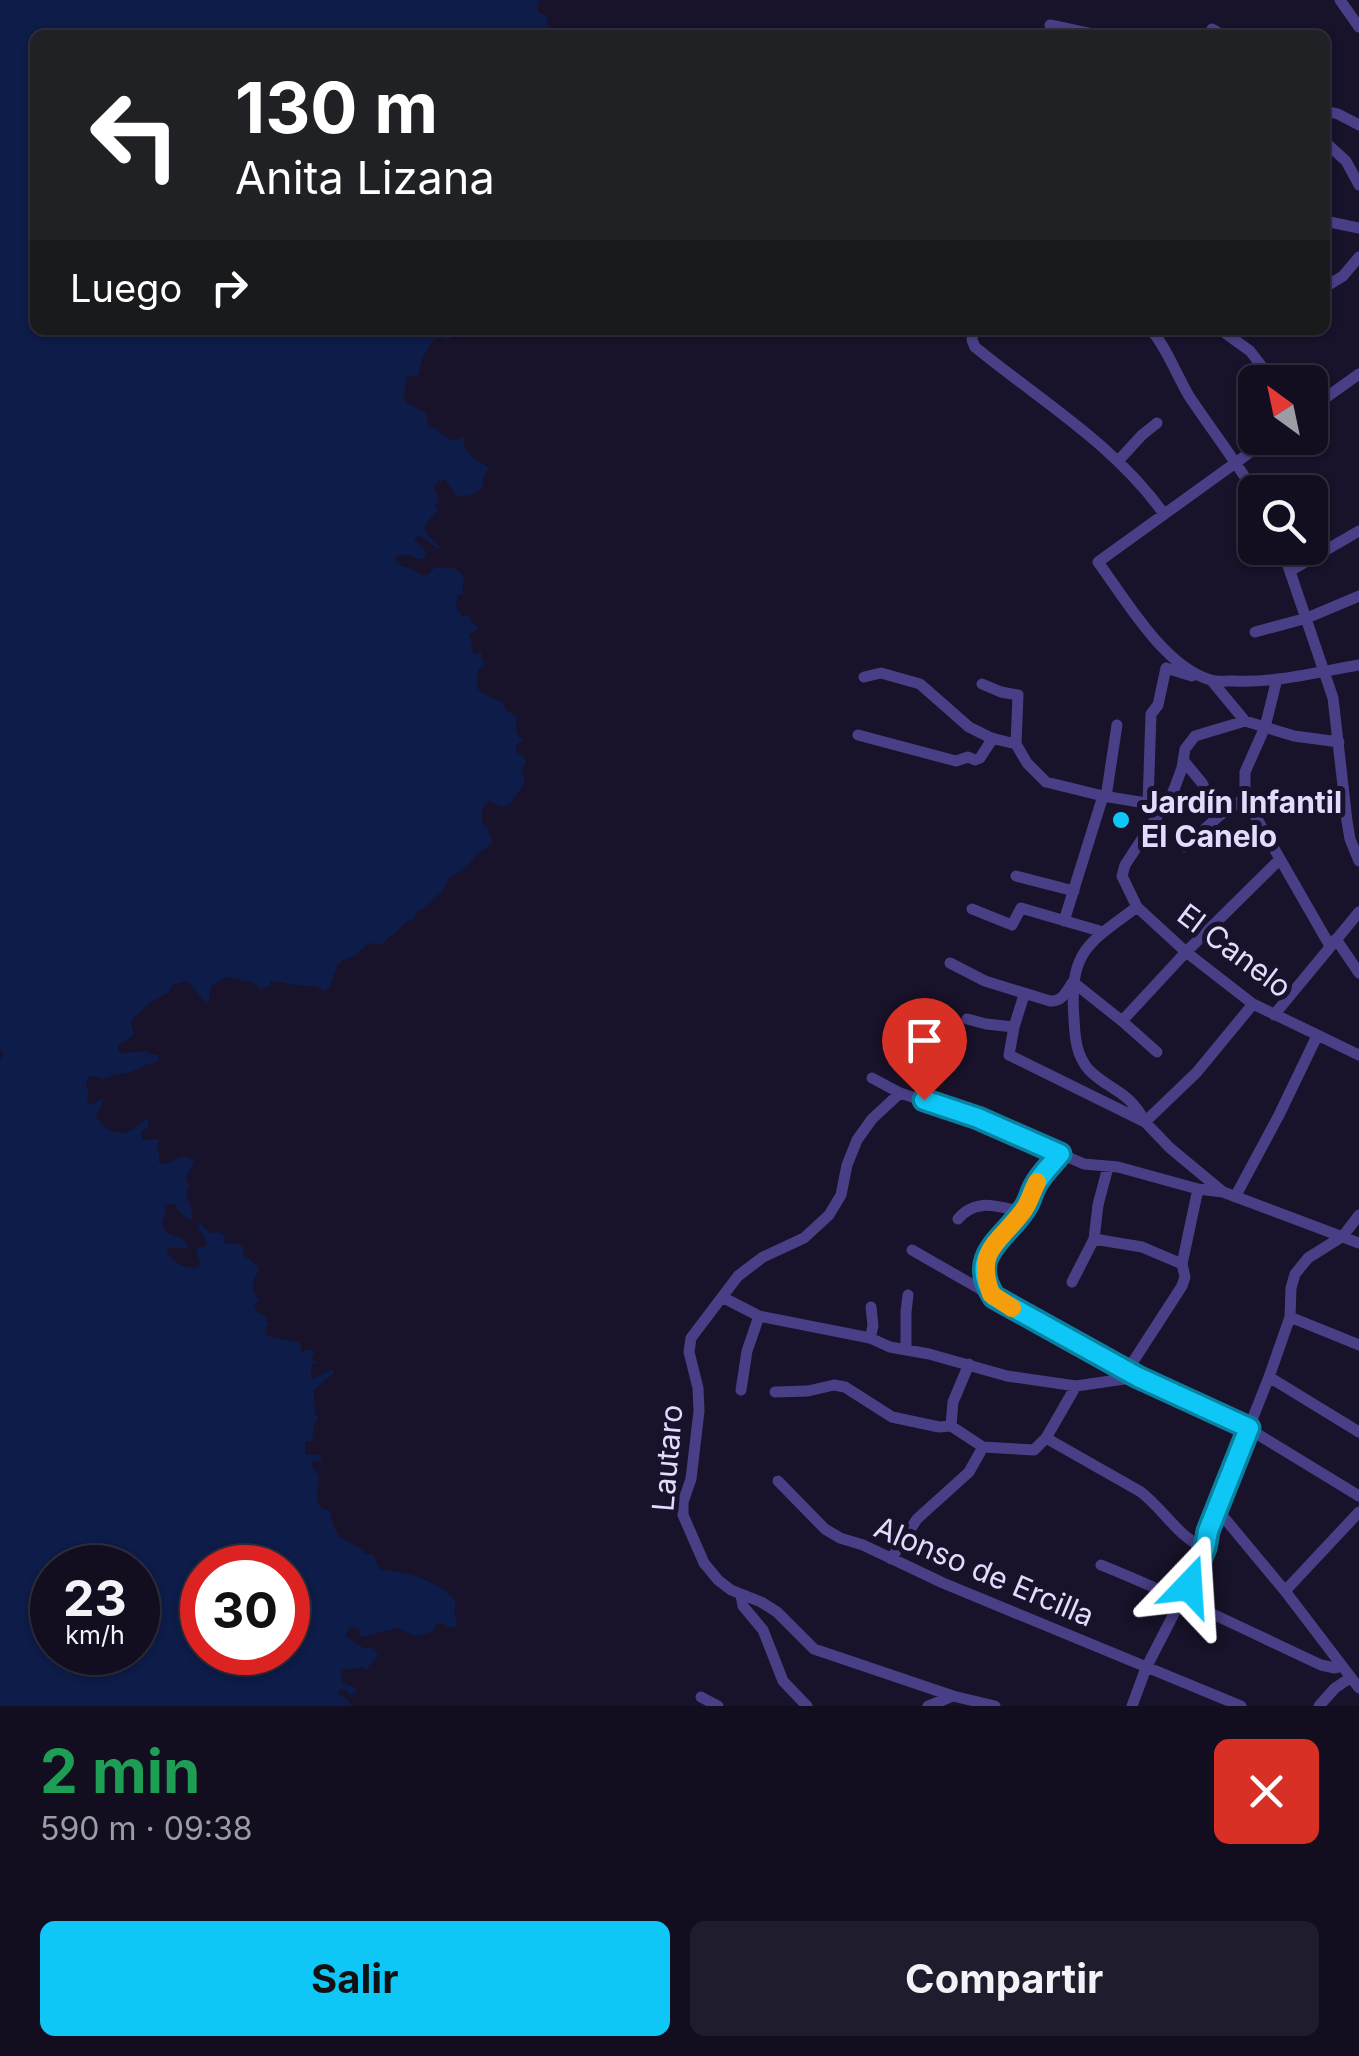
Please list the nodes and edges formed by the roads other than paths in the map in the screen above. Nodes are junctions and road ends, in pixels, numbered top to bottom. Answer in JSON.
{"nodes":[{"id":1,"x":1340,"y":0,"type":"edge"},
{"id":2,"x":1050,"y":24,"type":"dead end"},
{"id":3,"x":1359,"y":27,"type":"edge"},
{"id":4,"x":1068,"y":30,"type":"edge"},
{"id":5,"x":1330,"y":112,"type":"edge"},
{"id":6,"x":1359,"y":126,"type":"edge"},
{"id":7,"x":1330,"y":147,"type":"edge"},
{"id":8,"x":1359,"y":185,"type":"edge"},
{"id":9,"x":1330,"y":222,"type":"edge"},
{"id":10,"x":1359,"y":228,"type":"edge"},
{"id":11,"x":1359,"y":257,"type":"edge"},
{"id":12,"x":1330,"y":284,"type":"edge"},
{"id":13,"x":972,"y":335,"type":"edge"},
{"id":14,"x":1159,"y":335,"type":"edge"},
{"id":15,"x":1228,"y":335,"type":"edge"},
{"id":16,"x":1261,"y":365,"type":"edge"},
{"id":17,"x":1359,"y":375,"type":"edge"},
{"id":18,"x":1328,"y":396,"type":"edge"},
{"id":19,"x":1157,"y":423,"type":"dead end"},
{"id":20,"x":1245,"y":455,"type":"edge"},
{"id":21,"x":1119,"y":460,"type":"junction"},
{"id":22,"x":1235,"y":462,"type":"junction"},
{"id":23,"x":1243,"y":475,"type":"edge"},
{"id":24,"x":1164,"y":514,"type":"junction"},
{"id":25,"x":1359,"y":532,"type":"edge"},
{"id":26,"x":1288,"y":565,"type":"edge"},
{"id":27,"x":1290,"y":571,"type":"junction"},
{"id":28,"x":1359,"y":596,"type":"edge"},
{"id":29,"x":1307,"y":618,"type":"junction"},
{"id":30,"x":1256,"y":632,"type":"dead end"},
{"id":31,"x":1359,"y":665,"type":"edge"},
{"id":32,"x":1325,"y":671,"type":"junction"},
{"id":33,"x":864,"y":677,"type":"dead end"},
{"id":34,"x":1206,"y":677,"type":"junction"},
{"id":35,"x":1277,"y":679,"type":"junction"},
{"id":36,"x":982,"y":684,"type":"dead end"},
{"id":37,"x":1246,"y":721,"type":"junction"},
{"id":38,"x":1117,"y":726,"type":"dead end"},
{"id":39,"x":1265,"y":727,"type":"junction"},
{"id":40,"x":858,"y":734,"type":"dead end"},
{"id":41,"x":988,"y":736,"type":"junction"},
{"id":42,"x":1339,"y":742,"type":"junction"},
{"id":43,"x":1016,"y":744,"type":"junction"},
{"id":44,"x":1183,"y":760,"type":"junction"},
{"id":45,"x":1104,"y":796,"type":"junction"},
{"id":46,"x":1245,"y":798,"type":"junction"},
{"id":47,"x":1148,"y":803,"type":"junction"},
{"id":48,"x":1164,"y":806,"type":"junction"},
{"id":49,"x":1219,"y":816,"type":"junction"},
{"id":50,"x":1185,"y":847,"type":"dead end"},
{"id":51,"x":1280,"y":859,"type":"junction"},
{"id":52,"x":1359,"y":862,"type":"edge"},
{"id":53,"x":1016,"y":876,"type":"dead end"},
{"id":54,"x":1074,"y":891,"type":"junction"},
{"id":55,"x":1137,"y":906,"type":"junction"},
{"id":56,"x":972,"y":909,"type":"dead end"},
{"id":57,"x":1359,"y":912,"type":"edge"},
{"id":58,"x":1064,"y":920,"type":"junction"},
{"id":59,"x":1103,"y":932,"type":"junction"},
{"id":60,"x":1333,"y":943,"type":"junction"},
{"id":61,"x":1186,"y":952,"type":"junction"},
{"id":62,"x":950,"y":963,"type":"dead end"},
{"id":63,"x":1359,"y":974,"type":"edge"},
{"id":64,"x":1073,"y":982,"type":"junction"},
{"id":65,"x":1024,"y":994,"type":"junction"},
{"id":66,"x":1252,"y":1004,"type":"junction"},
{"id":67,"x":1274,"y":1015,"type":"junction"},
{"id":68,"x":967,"y":1019,"type":"dead end"},
{"id":69,"x":1122,"y":1021,"type":"junction"},
{"id":70,"x":1014,"y":1027,"type":"junction"},
{"id":71,"x":1316,"y":1036,"type":"junction"},
{"id":72,"x":1157,"y":1052,"type":"dead end"},
{"id":73,"x":1359,"y":1054,"type":"edge"},
{"id":74,"x":872,"y":1078,"type":"dead end"},
{"id":75,"x":900,"y":1093,"type":"junction"},
{"id":76,"x":1145,"y":1122,"type":"junction"},
{"id":77,"x":1060,"y":1154,"type":"junction"},
{"id":78,"x":1108,"y":1167,"type":"junction"},
{"id":79,"x":1198,"y":1188,"type":"junction"},
{"id":80,"x":1229,"y":1194,"type":"junction"},
{"id":81,"x":1022,"y":1212,"type":"junction"},
{"id":82,"x":1359,"y":1215,"type":"edge"},
{"id":83,"x":958,"y":1218,"type":"dead end"},
{"id":84,"x":1343,"y":1236,"type":"junction"},
{"id":85,"x":1094,"y":1239,"type":"junction"},
{"id":86,"x":1359,"y":1242,"type":"edge"},
{"id":87,"x":912,"y":1250,"type":"dead end"},
{"id":88,"x":1182,"y":1264,"type":"junction"},
{"id":89,"x":1072,"y":1282,"type":"dead end"},
{"id":90,"x":908,"y":1294,"type":"dead end"},
{"id":91,"x":722,"y":1297,"type":"junction"},
{"id":92,"x":994,"y":1297,"type":"junction"},
{"id":93,"x":871,"y":1307,"type":"dead end"},
{"id":94,"x":760,"y":1316,"type":"junction"},
{"id":95,"x":1290,"y":1316,"type":"junction"},
{"id":96,"x":870,"y":1338,"type":"junction"},
{"id":97,"x":1359,"y":1345,"type":"edge"},
{"id":98,"x":906,"y":1348,"type":"junction"},
{"id":99,"x":970,"y":1364,"type":"junction"},
{"id":100,"x":1132,"y":1374,"type":"junction"},
{"id":101,"x":1269,"y":1378,"type":"junction"},
{"id":102,"x":1076,"y":1386,"type":"junction"},
{"id":103,"x":741,"y":1390,"type":"dead end"},
{"id":104,"x":775,"y":1392,"type":"dead end"},
{"id":105,"x":951,"y":1426,"type":"junction"},
{"id":106,"x":1249,"y":1428,"type":"junction"},
{"id":107,"x":1359,"y":1432,"type":"edge"},
{"id":108,"x":1046,"y":1438,"type":"junction"},
{"id":109,"x":983,"y":1448,"type":"junction"},
{"id":110,"x":778,"y":1481,"type":"dead end"},
{"id":111,"x":1359,"y":1496,"type":"edge"},
{"id":112,"x":1216,"y":1508,"type":"junction"},
{"id":113,"x":1359,"y":1512,"type":"edge"},
{"id":114,"x":1205,"y":1548,"type":"junction"},
{"id":115,"x":891,"y":1559,"type":"junction"},
{"id":116,"x":1101,"y":1565,"type":"dead end"},
{"id":117,"x":1286,"y":1591,"type":"junction"},
{"id":118,"x":741,"y":1596,"type":"junction"},
{"id":119,"x":1182,"y":1602,"type":"junction"},
{"id":120,"x":1342,"y":1666,"type":"junction"},
{"id":121,"x":1146,"y":1668,"type":"junction"},
{"id":122,"x":1355,"y":1683,"type":"edge"},
{"id":123,"x":953,"y":1696,"type":"junction"},
{"id":124,"x":701,"y":1697,"type":"dead end"},
{"id":125,"x":718,"y":1706,"type":"edge"},
{"id":126,"x":807,"y":1706,"type":"edge"},
{"id":127,"x":928,"y":1706,"type":"edge"},
{"id":128,"x":995,"y":1706,"type":"edge"},
{"id":129,"x":1132,"y":1706,"type":"edge"},
{"id":130,"x":1241,"y":1706,"type":"edge"},
{"id":131,"x":1319,"y":1706,"type":"edge"}],
"edges":[{"from":1,"to":3,"type":"street"},
{"from":2,"to":4,"type":"street"},
{"from":5,"to":6,"type":"street"},
{"from":7,"to":8,"type":"street"},
{"from":9,"to":10,"type":"street"},
{"from":11,"to":12,"type":"street"},
{"from":13,"to":21,"type":"street"},
{"from":14,"to":22,"type":"street"},
{"from":15,"to":16,"type":"street"},
{"from":17,"to":18,"type":"street"},
{"from":19,"to":21,"type":"street"},
{"from":20,"to":22,"type":"street"},
{"from":21,"to":24,"type":"street"},
{"from":22,"to":23,"type":"street"},
{"from":22,"to":24,"type":"street"},
{"from":24,"to":34,"type":"street"},
{"from":25,"to":27,"type":"street"},
{"from":26,"to":27,"type":"street"},
{"from":27,"to":29,"type":"street"},
{"from":28,"to":29,"type":"street"},
{"from":29,"to":30,"type":"street"},
{"from":29,"to":32,"type":"street"},
{"from":31,"to":32,"type":"street"},
{"from":32,"to":35,"type":"street"},
{"from":32,"to":42,"type":"street"},
{"from":33,"to":41,"type":"street"},
{"from":34,"to":35,"type":"street"},
{"from":34,"to":37,"type":"street"},
{"from":34,"to":47,"type":"street"},
{"from":35,"to":39,"type":"street"},
{"from":36,"to":43,"type":"street"},
{"from":37,"to":39,"type":"street"},
{"from":37,"to":44,"type":"street"},
{"from":38,"to":45,"type":"street"},
{"from":39,"to":42,"type":"street"},
{"from":39,"to":46,"type":"street"},
{"from":40,"to":41,"type":"street"},
{"from":41,"to":43,"type":"street"},
{"from":42,"to":52,"type":"street"},
{"from":43,"to":45,"type":"street"},
{"from":44,"to":48,"type":"street"},
{"from":44,"to":49,"type":"street"},
{"from":45,"to":47,"type":"street"},
{"from":45,"to":54,"type":"street"},
{"from":46,"to":49,"type":"street"},
{"from":46,"to":51,"type":"street"},
{"from":47,"to":48,"type":"street"},
{"from":48,"to":55,"type":"street"},
{"from":49,"to":50,"type":"street"},
{"from":51,"to":60,"type":"street"},
{"from":51,"to":61,"type":"street"},
{"from":53,"to":54,"type":"street"},
{"from":54,"to":58,"type":"street"},
{"from":55,"to":59,"type":"street"},
{"from":55,"to":61,"type":"street","name":"El Canelo"},
{"from":56,"to":58,"type":"street"},
{"from":57,"to":60,"type":"street"},
{"from":58,"to":59,"type":"street"},
{"from":59,"to":64,"type":"street"},
{"from":60,"to":63,"type":"street"},
{"from":60,"to":67,"type":"street"},
{"from":61,"to":66,"type":"street","name":"El Canelo"},
{"from":61,"to":69,"type":"street"},
{"from":62,"to":65,"type":"street"},
{"from":64,"to":65,"type":"street"},
{"from":64,"to":69,"type":"street"},
{"from":64,"to":76,"type":"street"},
{"from":65,"to":70,"type":"street"},
{"from":66,"to":67,"type":"street","name":"El Canelo"},
{"from":66,"to":76,"type":"street"},
{"from":67,"to":71,"type":"street","name":"El Canelo"},
{"from":68,"to":70,"type":"street"},
{"from":69,"to":72,"type":"street"},
{"from":70,"to":76,"type":"street"},
{"from":71,"to":73,"type":"street","name":"El Canelo"},
{"from":71,"to":80,"type":"street"},
{"from":74,"to":75,"type":"street"},
{"from":75,"to":77,"type":"street"},
{"from":75,"to":91,"type":"street","name":"Lautaro"},
{"from":76,"to":80,"type":"street"},
{"from":77,"to":78,"type":"street"},
{"from":77,"to":81,"type":"street"},
{"from":78,"to":79,"type":"street"},
{"from":78,"to":85,"type":"street"},
{"from":79,"to":80,"type":"street"},
{"from":79,"to":88,"type":"street"},
{"from":80,"to":84,"type":"street"},
{"from":81,"to":83,"type":"street"},
{"from":81,"to":92,"type":"street"},
{"from":82,"to":84,"type":"street"},
{"from":84,"to":86,"type":"street"},
{"from":84,"to":95,"type":"street"},
{"from":85,"to":88,"type":"street"},
{"from":85,"to":89,"type":"street"},
{"from":87,"to":92,"type":"street"},
{"from":88,"to":100,"type":"street"},
{"from":90,"to":98,"type":"street"},
{"from":91,"to":94,"type":"street"},
{"from":91,"to":118,"type":"street","name":"Lautaro"},
{"from":92,"to":100,"type":"street"},
{"from":93,"to":96,"type":"street"},
{"from":94,"to":96,"type":"street"},
{"from":94,"to":103,"type":"street"},
{"from":95,"to":97,"type":"street"},
{"from":95,"to":101,"type":"street"},
{"from":96,"to":98,"type":"street"},
{"from":98,"to":99,"type":"street"},
{"from":99,"to":102,"type":"street"},
{"from":99,"to":105,"type":"street"},
{"from":100,"to":102,"type":"street"},
{"from":100,"to":106,"type":"street"},
{"from":101,"to":106,"type":"street"},
{"from":101,"to":107,"type":"street"},
{"from":102,"to":108,"type":"street"},
{"from":104,"to":105,"type":"street"},
{"from":105,"to":109,"type":"street"},
{"from":106,"to":111,"type":"street"},
{"from":106,"to":112,"type":"street"},
{"from":108,"to":109,"type":"street"},
{"from":108,"to":114,"type":"street"},
{"from":109,"to":115,"type":"street"},
{"from":110,"to":115,"type":"street","name":"Alonso de Ercilla"},
{"from":112,"to":114,"type":"street"},
{"from":112,"to":117,"type":"street"},
{"from":113,"to":117,"type":"street"},
{"from":114,"to":119,"type":"street"},
{"from":115,"to":121,"type":"street","name":"Alonso de Ercilla"},
{"from":116,"to":119,"type":"street"},
{"from":117,"to":120,"type":"street"},
{"from":118,"to":123,"type":"street"},
{"from":118,"to":126,"type":"street"},
{"from":119,"to":120,"type":"street"},
{"from":119,"to":121,"type":"street"},
{"from":120,"to":122,"type":"street"},
{"from":121,"to":129,"type":"street"},
{"from":121,"to":130,"type":"street","name":"Alonso de Ercilla"},
{"from":122,"to":131,"type":"street"},
{"from":123,"to":127,"type":"street"},
{"from":123,"to":128,"type":"street"},
{"from":124,"to":125,"type":"street"}]}
